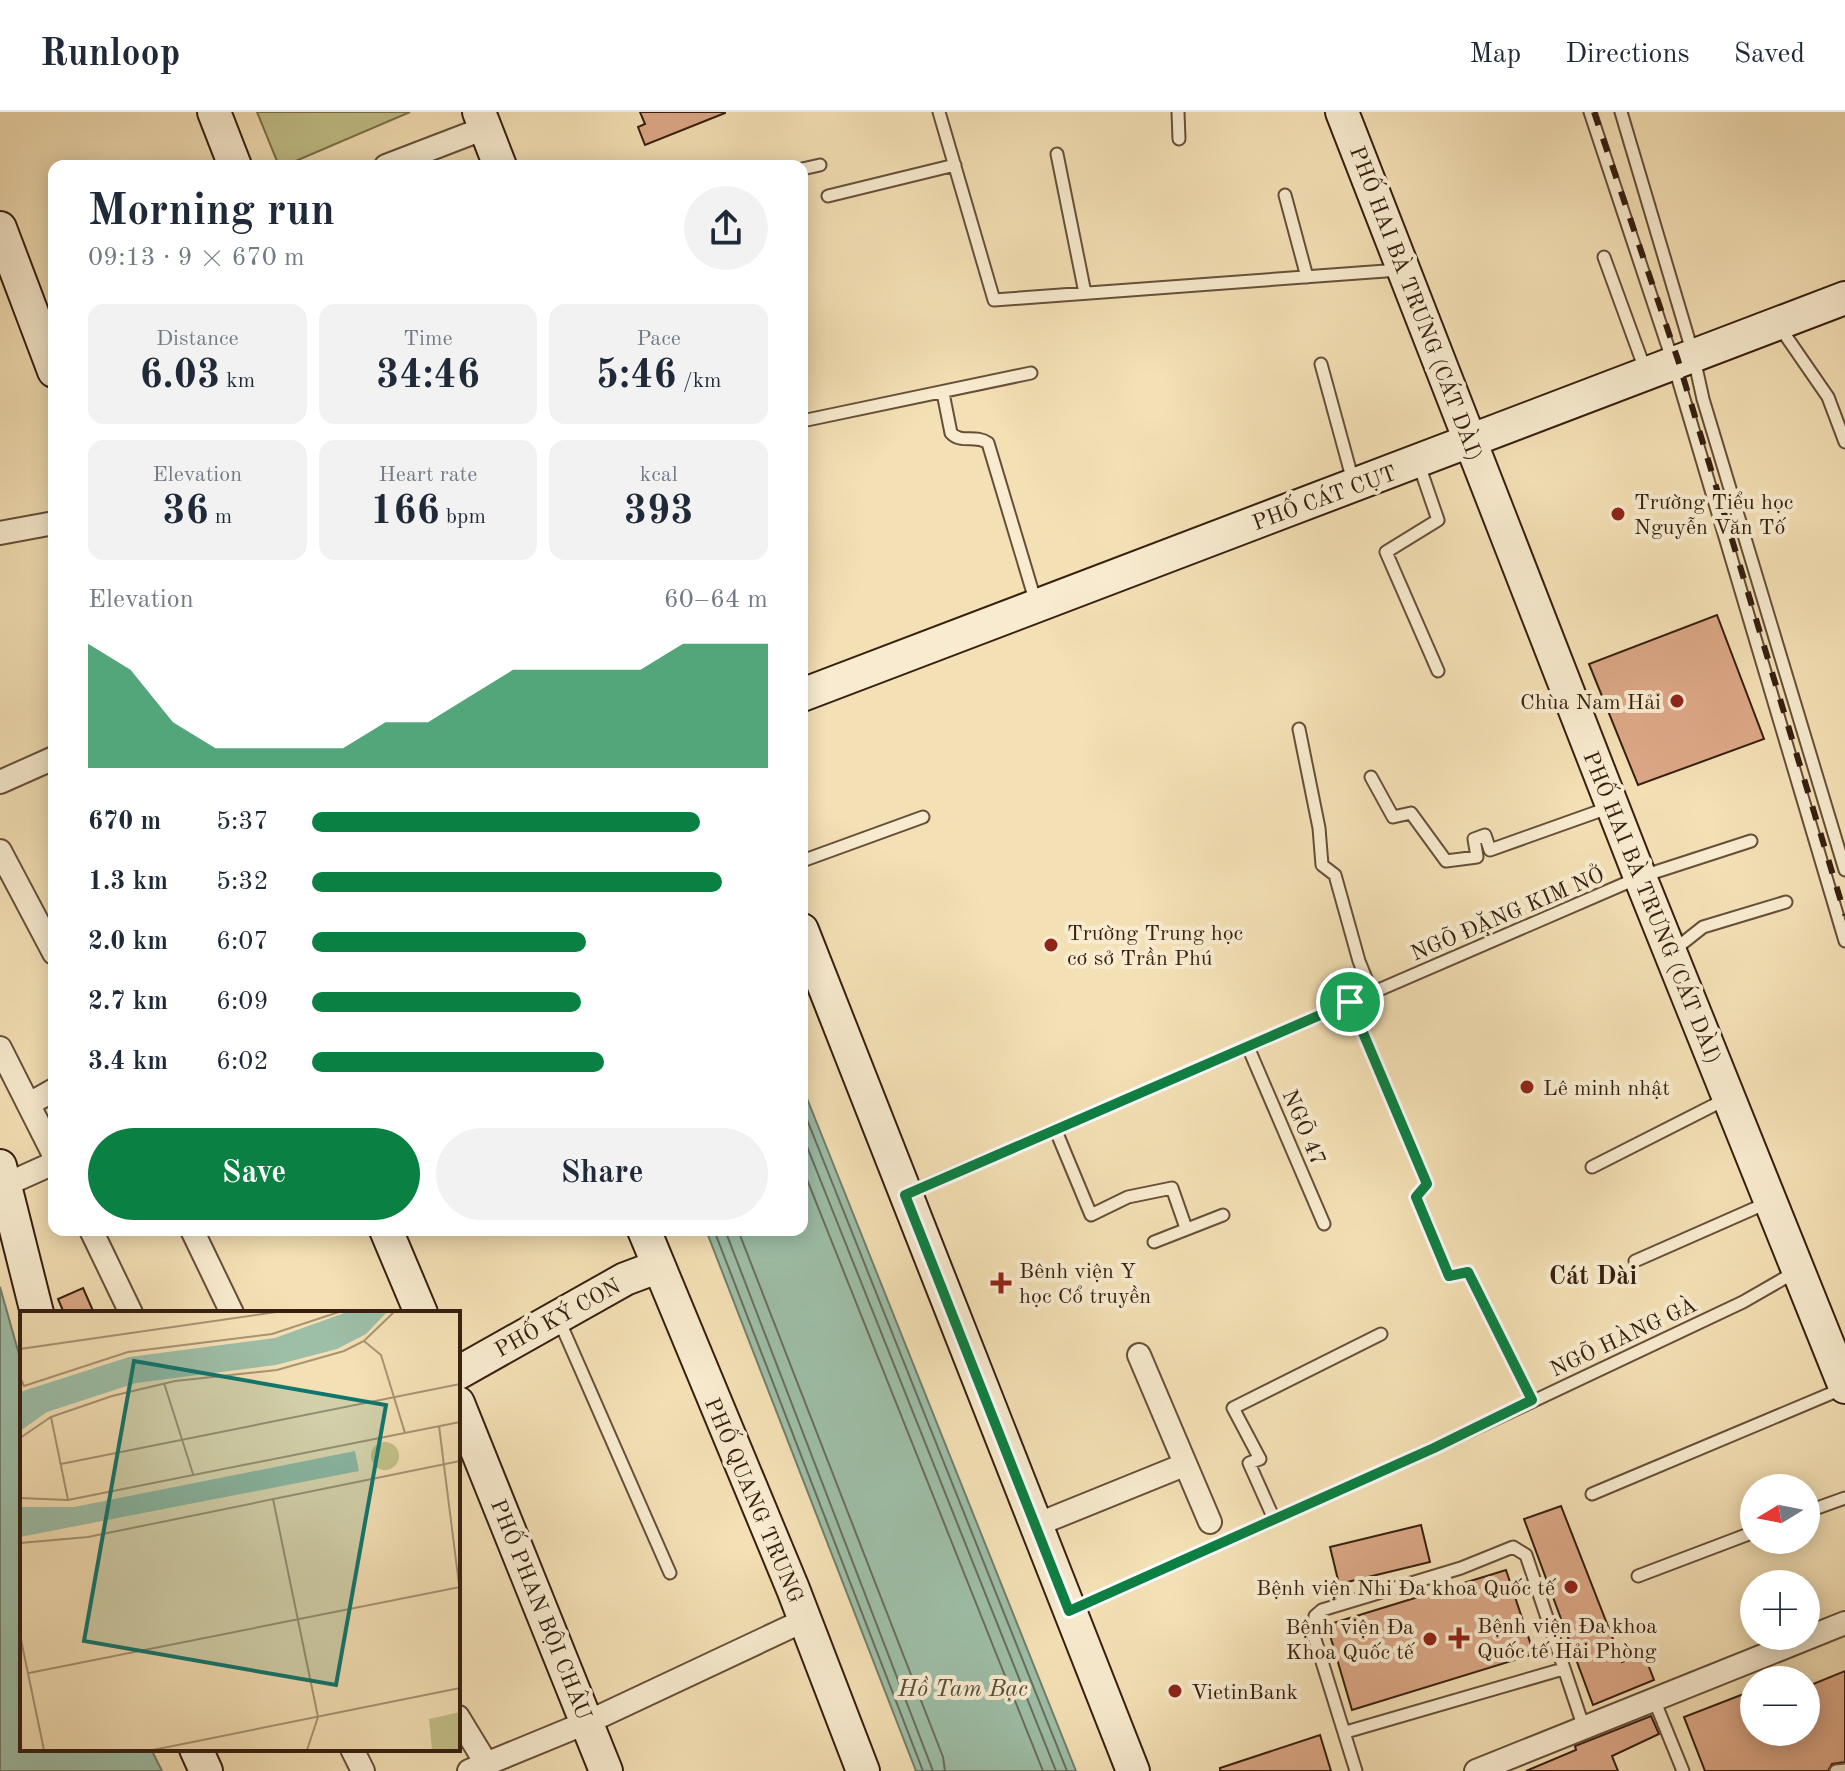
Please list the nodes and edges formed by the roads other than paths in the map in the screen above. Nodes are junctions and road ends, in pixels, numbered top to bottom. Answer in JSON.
{"nodes":[{"id":1,"x":214,"y":112,"type":"edge"},
{"id":2,"x":939,"y":112,"type":"edge"},
{"id":3,"x":1178,"y":112,"type":"edge"},
{"id":4,"x":1342,"y":112,"type":"edge"},
{"id":5,"x":1590,"y":112,"type":"edge"},
{"id":6,"x":1621,"y":112,"type":"edge"},
{"id":7,"x":482,"y":120,"type":"edge"},
{"id":8,"x":1179,"y":139,"type":"dead end"},
{"id":9,"x":1057,"y":154,"type":"dead end"},
{"id":10,"x":233,"y":160,"type":"edge"},
{"id":11,"x":399,"y":160,"type":"edge"},
{"id":12,"x":498,"y":160,"type":"edge"},
{"id":13,"x":820,"y":165,"type":"dead end"},
{"id":14,"x":955,"y":165,"type":"junction"},
{"id":15,"x":808,"y":168,"type":"edge"},
{"id":16,"x":1285,"y":195,"type":"dead end"},
{"id":17,"x":828,"y":196,"type":"dead end"},
{"id":18,"x":0,"y":228,"type":"edge"},
{"id":19,"x":1604,"y":257,"type":"dead end"},
{"id":20,"x":1404,"y":269,"type":"junction"},
{"id":21,"x":1307,"y":277,"type":"junction"},
{"id":22,"x":1085,"y":293,"type":"junction"},
{"id":23,"x":1845,"y":298,"type":"edge"},
{"id":24,"x":1776,"y":323,"type":"junction"},
{"id":25,"x":48,"y":355,"type":"edge"},
{"id":26,"x":1671,"y":363,"type":"junction"},
{"id":27,"x":1321,"y":364,"type":"dead end"},
{"id":28,"x":1031,"y":373,"type":"dead end"},
{"id":29,"x":943,"y":393,"type":"junction"},
{"id":30,"x":808,"y":420,"type":"edge"},
{"id":31,"x":1471,"y":441,"type":"junction"},
{"id":32,"x":1845,"y":442,"type":"edge"},
{"id":33,"x":1418,"y":462,"type":"junction"},
{"id":34,"x":1355,"y":485,"type":"junction"},
{"id":35,"x":48,"y":524,"type":"edge"},
{"id":36,"x":0,"y":533,"type":"edge"},
{"id":37,"x":1036,"y":604,"type":"junction"},
{"id":38,"x":1438,"y":671,"type":"dead end"},
{"id":39,"x":808,"y":693,"type":"edge"},
{"id":40,"x":1299,"y":729,"type":"dead end"},
{"id":41,"x":48,"y":761,"type":"edge"},
{"id":42,"x":1371,"y":777,"type":"dead end"},
{"id":43,"x":0,"y":782,"type":"edge"},
{"id":44,"x":1613,"y":806,"type":"junction"},
{"id":45,"x":923,"y":817,"type":"dead end"},
{"id":46,"x":1751,"y":841,"type":"dead end"},
{"id":47,"x":0,"y":851,"type":"edge"},
{"id":48,"x":808,"y":859,"type":"edge"},
{"id":49,"x":1845,"y":870,"type":"edge"},
{"id":50,"x":1640,"y":877,"type":"junction"},
{"id":51,"x":1786,"y":902,"type":"dead end"},
{"id":52,"x":1845,"y":941,"type":"edge"},
{"id":53,"x":48,"y":942,"type":"edge"},
{"id":54,"x":808,"y":945,"type":"edge"},
{"id":55,"x":1671,"y":953,"type":"junction"},
{"id":56,"x":1372,"y":993,"type":"junction"},
{"id":57,"x":1350,"y":1002,"type":"junction"},
{"id":58,"x":1248,"y":1047,"type":"junction"},
{"id":59,"x":0,"y":1048,"type":"edge"},
{"id":60,"x":48,"y":1093,"type":"edge"},
{"id":61,"x":1728,"y":1097,"type":"junction"},
{"id":62,"x":29,"y":1104,"type":"junction"},
{"id":63,"x":1056,"y":1131,"type":"junction"},
{"id":64,"x":48,"y":1143,"type":"edge"},
{"id":65,"x":48,"y":1164,"type":"edge"},
{"id":66,"x":1592,"y":1167,"type":"dead end"},
{"id":67,"x":2,"y":1176,"type":"edge"},
{"id":68,"x":905,"y":1195,"type":"junction"},
{"id":69,"x":1770,"y":1201,"type":"junction"},
{"id":70,"x":1223,"y":1215,"type":"dead end"},
{"id":71,"x":1324,"y":1224,"type":"dead end"},
{"id":72,"x":1186,"y":1228,"type":"junction"},
{"id":73,"x":94,"y":1236,"type":"edge"},
{"id":74,"x":195,"y":1236,"type":"edge"},
{"id":75,"x":389,"y":1236,"type":"edge"},
{"id":76,"x":646,"y":1236,"type":"edge"},
{"id":77,"x":1154,"y":1242,"type":"dead end"},
{"id":78,"x":1635,"y":1261,"type":"dead end"},
{"id":79,"x":657,"y":1267,"type":"junction"},
{"id":80,"x":1798,"y":1271,"type":"junction"},
{"id":81,"x":36,"y":1311,"type":"edge"},
{"id":82,"x":130,"y":1311,"type":"edge"},
{"id":83,"x":231,"y":1311,"type":"edge"},
{"id":84,"x":420,"y":1311,"type":"edge"},
{"id":85,"x":557,"y":1316,"type":"junction"},
{"id":86,"x":1381,"y":1334,"type":"dead end"},
{"id":87,"x":1139,"y":1355,"type":"dead end"},
{"id":88,"x":460,"y":1372,"type":"edge"},
{"id":89,"x":1845,"y":1387,"type":"edge"},
{"id":90,"x":1532,"y":1400,"type":"junction"},
{"id":91,"x":460,"y":1408,"type":"edge"},
{"id":92,"x":1184,"y":1465,"type":"junction"},
{"id":93,"x":1592,"y":1494,"type":"dead end"},
{"id":94,"x":1845,"y":1498,"type":"edge"},
{"id":95,"x":1820,"y":1507,"type":"edge"},
{"id":96,"x":1274,"y":1519,"type":"junction"},
{"id":97,"x":1210,"y":1522,"type":"dead end"},
{"id":98,"x":1036,"y":1525,"type":"junction"},
{"id":99,"x":1740,"y":1537,"type":"edge"},
{"id":100,"x":670,"y":1573,"type":"dead end"},
{"id":101,"x":1638,"y":1576,"type":"dead end"},
{"id":102,"x":1069,"y":1611,"type":"junction"},
{"id":103,"x":805,"y":1620,"type":"junction"},
{"id":104,"x":1845,"y":1623,"type":"edge"},
{"id":105,"x":1563,"y":1669,"type":"junction"},
{"id":106,"x":1655,"y":1702,"type":"junction"},
{"id":107,"x":460,"y":1722,"type":"edge"},
{"id":108,"x":588,"y":1722,"type":"junction"},
{"id":109,"x":1584,"y":1728,"type":"junction"},
{"id":110,"x":1346,"y":1732,"type":"junction"},
{"id":111,"x":197,"y":1751,"type":"edge"},
{"id":112,"x":353,"y":1751,"type":"edge"},
{"id":113,"x":478,"y":1767,"type":"edge"},
{"id":114,"x":1845,"y":1770,"type":"edge"},
{"id":115,"x":206,"y":1771,"type":"edge"},
{"id":116,"x":363,"y":1771,"type":"edge"},
{"id":117,"x":606,"y":1771,"type":"edge"},
{"id":118,"x":863,"y":1771,"type":"edge"},
{"id":119,"x":1133,"y":1771,"type":"edge"},
{"id":120,"x":1356,"y":1771,"type":"edge"},
{"id":121,"x":1476,"y":1771,"type":"edge"},
{"id":122,"x":1683,"y":1771,"type":"edge"},
{"id":123,"x":1836,"y":1771,"type":"edge"}],
"edges":[{"from":1,"to":10,"type":"main road"},
{"from":2,"to":14,"type":"lane"},
{"from":3,"to":8,"type":"lane"},
{"from":4,"to":20,"type":"main road","name":"PHỐ HAI BÀ TRƯNG (CÁT DÀI)"},
{"from":5,"to":26,"type":"lane"},
{"from":6,"to":26,"type":"lane"},
{"from":7,"to":11,"type":"street"},
{"from":7,"to":12,"type":"main road"},
{"from":9,"to":22,"type":"lane"},
{"from":13,"to":15,"type":"lane"},
{"from":14,"to":17,"type":"lane"},
{"from":14,"to":22,"type":"lane"},
{"from":16,"to":21,"type":"lane"},
{"from":18,"to":25,"type":"main road"},
{"from":19,"to":26,"type":"lane"},
{"from":20,"to":21,"type":"lane"},
{"from":20,"to":31,"type":"main road","name":"PHỐ HAI BÀ TRƯNG (CÁT DÀI)"},
{"from":21,"to":22,"type":"lane"},
{"from":23,"to":24,"type":"main road","name":"PHỐ CÁT CỤT"},
{"from":24,"to":26,"type":"main road","name":"PHỐ CÁT CỤT"},
{"from":24,"to":32,"type":"lane"},
{"from":26,"to":31,"type":"main road","name":"PHỐ CÁT CỤT"},
{"from":26,"to":49,"type":"lane"},
{"from":26,"to":52,"type":"lane"},
{"from":27,"to":34,"type":"lane"},
{"from":28,"to":29,"type":"lane"},
{"from":29,"to":30,"type":"lane"},
{"from":29,"to":37,"type":"lane"},
{"from":31,"to":33,"type":"main road","name":"PHỐ CÁT CỤT"},
{"from":31,"to":44,"type":"main road","name":"PHỐ HAI BÀ TRƯNG (CÁT DÀI)"},
{"from":33,"to":34,"type":"main road","name":"PHỐ CÁT CỤT"},
{"from":33,"to":38,"type":"lane"},
{"from":34,"to":37,"type":"main road","name":"PHỐ CÁT CỤT"},
{"from":35,"to":36,"type":"street"},
{"from":37,"to":39,"type":"main road","name":"PHỐ CÁT CỤT"},
{"from":40,"to":56,"type":"lane"},
{"from":41,"to":43,"type":"street"},
{"from":42,"to":44,"type":"lane"},
{"from":44,"to":50,"type":"main road","name":"PHỐ HAI BÀ TRƯNG (CÁT DÀI)"},
{"from":45,"to":48,"type":"lane"},
{"from":46,"to":50,"type":"lane","name":"NGÕ ĐẶNG KIM NỞ"},
{"from":47,"to":53,"type":"street"},
{"from":50,"to":55,"type":"main road","name":"PHỐ HAI BÀ TRƯNG (CÁT DÀI)"},
{"from":50,"to":56,"type":"lane","name":"NGÕ ĐẶNG KIM NỞ"},
{"from":51,"to":55,"type":"lane"},
{"from":54,"to":68,"type":"main road"},
{"from":55,"to":61,"type":"main road","name":"PHỐ HAI BÀ TRƯNG (CÁT DÀI)"},
{"from":56,"to":57,"type":"lane","name":"NGÕ ĐẶNG KIM NỞ"},
{"from":57,"to":58,"type":"lane","name":"NGÕ ĐẶNG KIM NỞ"},
{"from":57,"to":90,"type":"lane"},
{"from":58,"to":63,"type":"lane","name":"NGÕ ĐẶNG KIM NỞ"},
{"from":58,"to":71,"type":"lane","name":"NGÕ 47"},
{"from":59,"to":62,"type":"street"},
{"from":60,"to":62,"type":"street"},
{"from":61,"to":66,"type":"lane"},
{"from":61,"to":69,"type":"main road","name":"PHỐ HAI BÀ TRƯNG (CÁT DÀI)"},
{"from":62,"to":64,"type":"street"},
{"from":63,"to":68,"type":"lane","name":"NGÕ ĐẶNG KIM NỞ"},
{"from":63,"to":72,"type":"lane"},
{"from":65,"to":67,"type":"street"},
{"from":67,"to":81,"type":"main road"},
{"from":68,"to":98,"type":"main road"},
{"from":69,"to":78,"type":"lane"},
{"from":69,"to":80,"type":"main road","name":"PHỐ HAI BÀ TRƯNG (CÁT DÀI)"},
{"from":70,"to":72,"type":"lane"},
{"from":72,"to":77,"type":"lane"},
{"from":73,"to":82,"type":"street"},
{"from":74,"to":83,"type":"street"},
{"from":75,"to":84,"type":"main road"},
{"from":76,"to":79,"type":"main road","name":"PHỐ QUANG TRUNG"},
{"from":79,"to":85,"type":"main road","name":"PHỐ KÝ CON"},
{"from":79,"to":103,"type":"main road","name":"PHỐ QUANG TRUNG"},
{"from":80,"to":89,"type":"main road","name":"PHỐ HAI BÀ TRƯNG (CÁT DÀI)"},
{"from":80,"to":90,"type":"lane","name":"NGÕ HÀNG GÀ"},
{"from":85,"to":88,"type":"main road","name":"PHỐ KÝ CON"},
{"from":85,"to":100,"type":"lane"},
{"from":86,"to":96,"type":"lane"},
{"from":87,"to":92,"type":"street"},
{"from":89,"to":93,"type":"lane"},
{"from":90,"to":96,"type":"lane","name":"NGÕ HÀNG GÀ"},
{"from":91,"to":108,"type":"main road","name":"PHỐ PHAN BỘI CHÂU"},
{"from":92,"to":97,"type":"street"},
{"from":92,"to":98,"type":"street"},
{"from":94,"to":95,"type":"lane"},
{"from":96,"to":102,"type":"lane","name":"NGÕ HÀNG GÀ"},
{"from":98,"to":102,"type":"main road"},
{"from":99,"to":101,"type":"lane"},
{"from":102,"to":119,"type":"main road"},
{"from":103,"to":108,"type":"street"},
{"from":103,"to":118,"type":"main road","name":"PHỐ QUANG TRUNG"},
{"from":104,"to":106,"type":"street"},
{"from":105,"to":109,"type":"lane"},
{"from":105,"to":110,"type":"lane"},
{"from":105,"to":110,"type":"lane"},
{"from":106,"to":109,"type":"street"},
{"from":106,"to":122,"type":"lane"},
{"from":107,"to":113,"type":"street"},
{"from":108,"to":113,"type":"street"},
{"from":108,"to":117,"type":"main road","name":"PHỐ PHAN BỘI CHÂU"},
{"from":109,"to":121,"type":"street"},
{"from":110,"to":120,"type":"lane"},
{"from":111,"to":115,"type":"main road"},
{"from":112,"to":116,"type":"street"},
{"from":114,"to":123,"type":"lane"}]}
